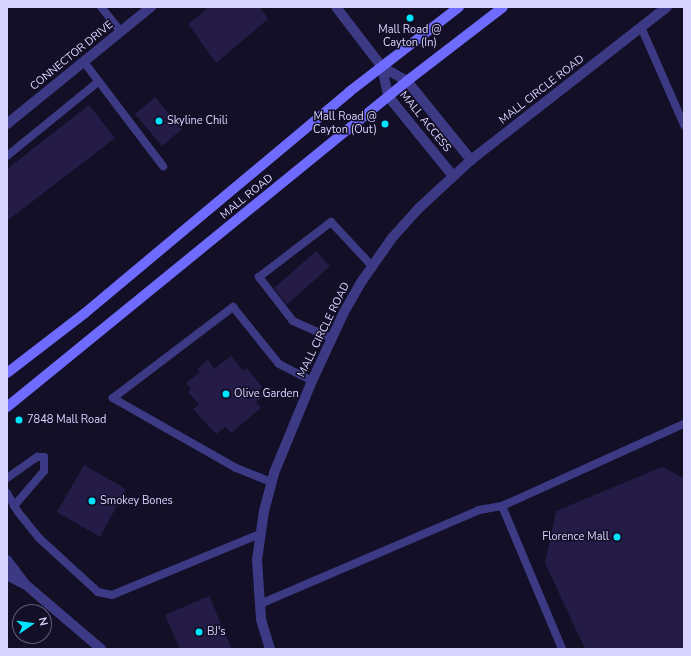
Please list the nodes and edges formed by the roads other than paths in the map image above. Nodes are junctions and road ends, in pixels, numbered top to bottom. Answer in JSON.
{"nodes":[{"id":1,"x":101,"y":7,"type":"edge"},
{"id":2,"x":151,"y":7,"type":"edge"},
{"id":3,"x":336,"y":7,"type":"edge"},
{"id":4,"x":459,"y":7,"type":"edge"},
{"id":5,"x":504,"y":7,"type":"edge"},
{"id":6,"x":667,"y":7,"type":"edge"},
{"id":7,"x":641,"y":27,"type":"junction"},
{"id":8,"x":121,"y":32,"type":"junction"},
{"id":9,"x":84,"y":62,"type":"junction"},
{"id":10,"x":382,"y":67,"type":"junction"},
{"id":11,"x":407,"y":81,"type":"junction"},
{"id":12,"x":98,"y":82,"type":"junction"},
{"id":13,"x":388,"y":96,"type":"junction"},
{"id":14,"x":7,"y":124,"type":"edge"},
{"id":15,"x":684,"y":125,"type":"edge"},
{"id":16,"x":7,"y":156,"type":"edge"},
{"id":17,"x":471,"y":160,"type":"junction"},
{"id":18,"x":163,"y":166,"type":"dead end"},
{"id":19,"x":453,"y":176,"type":"junction"},
{"id":20,"x":372,"y":266,"type":"junction"},
{"id":21,"x":331,"y":338,"type":"junction"},
{"id":22,"x":7,"y":373,"type":"edge"},
{"id":23,"x":312,"y":381,"type":"junction"},
{"id":24,"x":7,"y":407,"type":"edge"},
{"id":25,"x":684,"y":424,"type":"edge"},
{"id":26,"x":7,"y":478,"type":"edge"},
{"id":27,"x":272,"y":482,"type":"junction"},
{"id":28,"x":7,"y":493,"type":"edge"},
{"id":29,"x":14,"y":506,"type":"junction"},
{"id":30,"x":502,"y":506,"type":"junction"},
{"id":31,"x":260,"y":534,"type":"junction"},
{"id":32,"x":7,"y":560,"type":"edge"},
{"id":33,"x":7,"y":575,"type":"edge"},
{"id":34,"x":25,"y":584,"type":"junction"},
{"id":35,"x":260,"y":604,"type":"junction"},
{"id":36,"x":101,"y":649,"type":"edge"},
{"id":37,"x":270,"y":649,"type":"edge"},
{"id":38,"x":562,"y":649,"type":"edge"}],
"edges":[{"from":1,"to":8,"type":"lane"},
{"from":2,"to":8,"type":"street","name":"CONNECTOR DRIVE"},
{"from":3,"to":10,"type":"street"},
{"from":4,"to":10,"type":"main road","name":"MALL ROAD"},
{"from":5,"to":11,"type":"main road","name":"MALL ROAD"},
{"from":6,"to":7,"type":"street","name":"MALL CIRCLE ROAD"},
{"from":7,"to":15,"type":"lane"},
{"from":7,"to":17,"type":"street","name":"MALL CIRCLE ROAD"},
{"from":8,"to":9,"type":"street","name":"CONNECTOR DRIVE"},
{"from":9,"to":12,"type":"lane"},
{"from":9,"to":14,"type":"street","name":"CONNECTOR DRIVE"},
{"from":10,"to":11,"type":"street","name":"MALL ACCESS"},
{"from":10,"to":13,"type":"street","name":"MALL ACCESS"},
{"from":10,"to":22,"type":"main road","name":"MALL ROAD"},
{"from":11,"to":13,"type":"main road","name":"MALL ROAD"},
{"from":11,"to":17,"type":"street","name":"MALL ACCESS"},
{"from":12,"to":16,"type":"lane"},
{"from":12,"to":18,"type":"lane"},
{"from":13,"to":19,"type":"street","name":"MALL ACCESS"},
{"from":13,"to":24,"type":"main road","name":"MALL ROAD"},
{"from":17,"to":19,"type":"street","name":"MALL CIRCLE ROAD"},
{"from":19,"to":20,"type":"street","name":"MALL CIRCLE ROAD"},
{"from":20,"to":21,"type":"street","name":"MALL CIRCLE ROAD"},
{"from":20,"to":21,"type":"lane"},
{"from":21,"to":23,"type":"street","name":"MALL CIRCLE ROAD"},
{"from":23,"to":27,"type":"street","name":"MALL CIRCLE ROAD"},
{"from":23,"to":27,"type":"lane"},
{"from":25,"to":30,"type":"lane"},
{"from":26,"to":29,"type":"lane"},
{"from":27,"to":31,"type":"street","name":"MALL CIRCLE ROAD"},
{"from":28,"to":29,"type":"lane"},
{"from":29,"to":31,"type":"lane"},
{"from":30,"to":35,"type":"lane"},
{"from":30,"to":38,"type":"lane"},
{"from":31,"to":35,"type":"street","name":"MALL CIRCLE ROAD"},
{"from":32,"to":34,"type":"street"},
{"from":33,"to":34,"type":"street"},
{"from":34,"to":36,"type":"street"},
{"from":35,"to":37,"type":"street","name":"MALL CIRCLE ROAD"}]}
